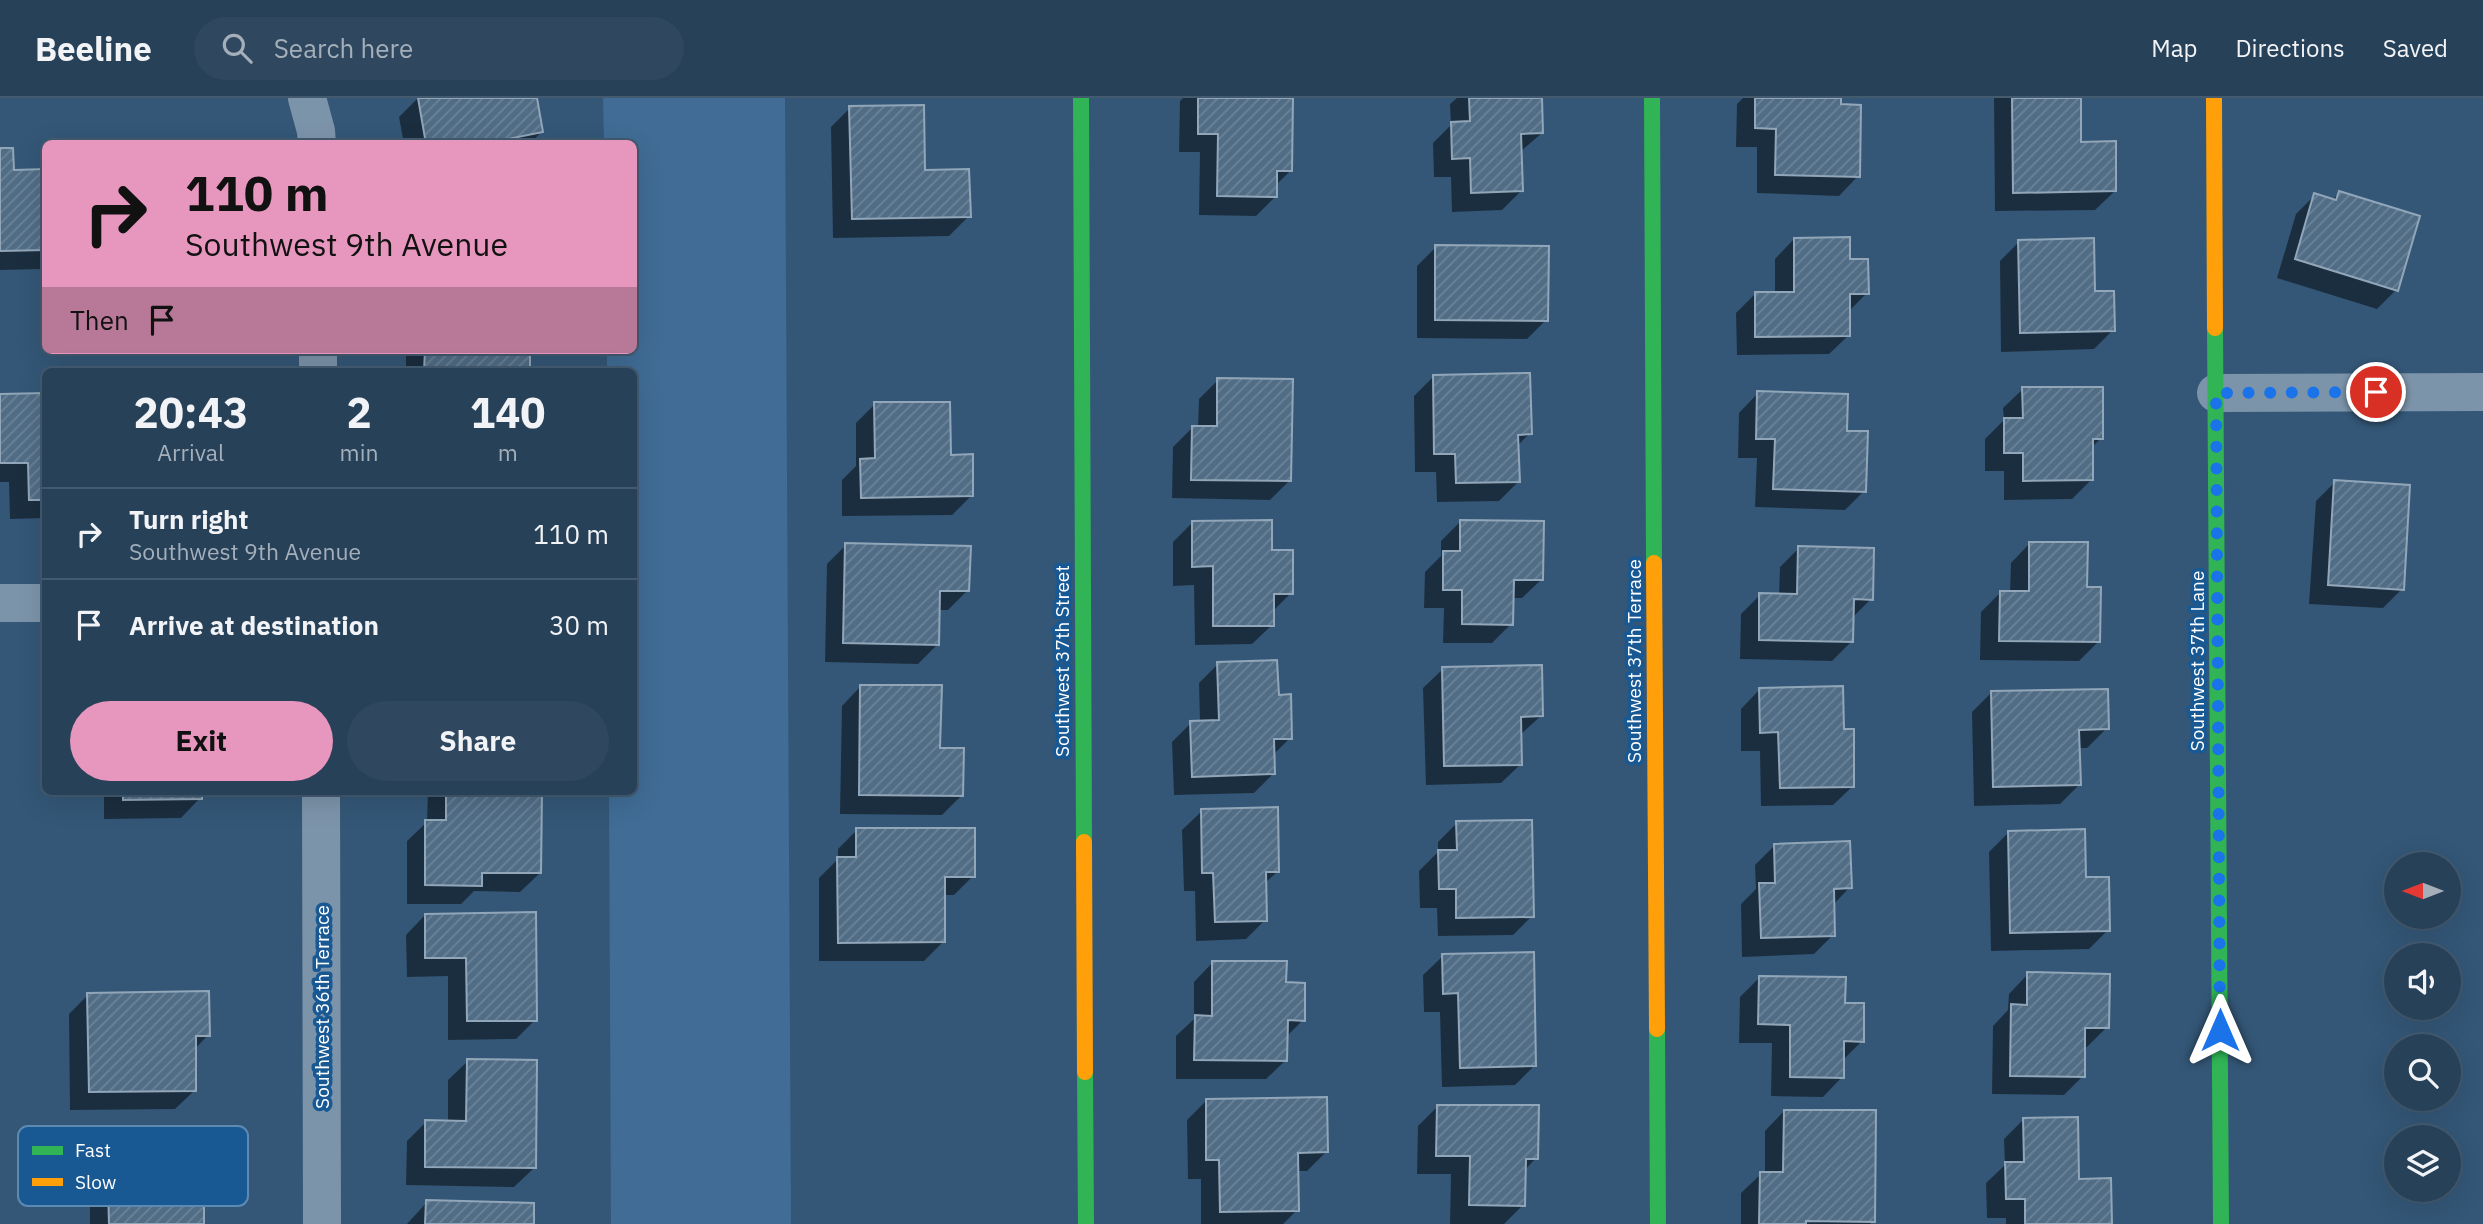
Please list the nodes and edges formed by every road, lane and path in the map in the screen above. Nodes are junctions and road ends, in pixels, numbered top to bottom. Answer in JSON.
{"nodes":[{"id":1,"x":307,"y":98,"type":"edge"},
{"id":2,"x":1081,"y":98,"type":"edge"},
{"id":3,"x":1652,"y":98,"type":"edge"},
{"id":4,"x":2214,"y":98,"type":"edge"},
{"id":5,"x":317,"y":140,"type":"edge"},
{"id":6,"x":2483,"y":392,"type":"edge"},
{"id":7,"x":2216,"y":393,"type":"junction"},
{"id":8,"x":42,"y":603,"type":"edge"},
{"id":9,"x":0,"y":604,"type":"edge"},
{"id":10,"x":321,"y":795,"type":"edge"},
{"id":11,"x":323,"y":1224,"type":"edge"},
{"id":12,"x":1086,"y":1224,"type":"edge"},
{"id":13,"x":1658,"y":1224,"type":"edge"},
{"id":14,"x":2221,"y":1224,"type":"edge"}],
"edges":[{"from":1,"to":5,"type":"street"},
{"from":2,"to":12,"type":"street","name":"Southwest 37th Street"},
{"from":3,"to":13,"type":"street","name":"Southwest 37th Terrace"},
{"from":4,"to":7,"type":"street","name":"Southwest 37th Lane"},
{"from":6,"to":7,"type":"street"},
{"from":7,"to":14,"type":"street","name":"Southwest 37th Lane"},
{"from":8,"to":9,"type":"street"},
{"from":10,"to":11,"type":"street","name":"Southwest 36th Terrace"}]}
